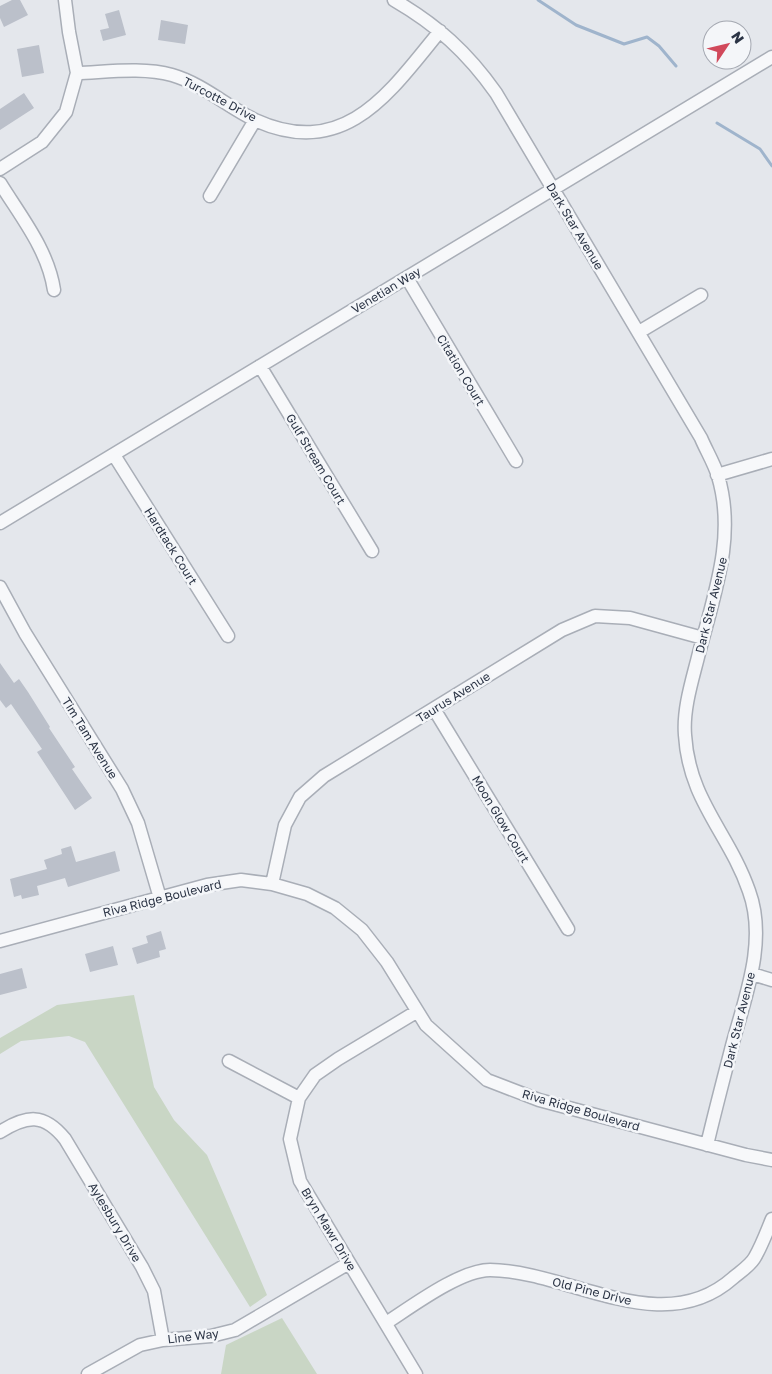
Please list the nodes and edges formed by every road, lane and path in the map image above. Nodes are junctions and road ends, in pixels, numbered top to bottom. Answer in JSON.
{"nodes":[{"id":1,"x":65,"y":0,"type":"edge"},
{"id":2,"x":394,"y":0,"type":"edge"},
{"id":3,"x":440,"y":30,"type":"junction"},
{"id":4,"x":772,"y":57,"type":"edge"},
{"id":5,"x":77,"y":73,"type":"junction"},
{"id":6,"x":255,"y":120,"type":"junction"},
{"id":7,"x":0,"y":169,"type":"edge"},
{"id":8,"x":0,"y":183,"type":"edge"},
{"id":9,"x":553,"y":189,"type":"junction"},
{"id":10,"x":210,"y":196,"type":"dead end"},
{"id":11,"x":406,"y":278,"type":"junction"},
{"id":12,"x":54,"y":290,"type":"dead end"},
{"id":13,"x":701,"y":295,"type":"dead end"},
{"id":14,"x":639,"y":332,"type":"junction"},
{"id":15,"x":260,"y":366,"type":"junction"},
{"id":16,"x":114,"y":455,"type":"junction"},
{"id":17,"x":772,"y":459,"type":"edge"},
{"id":18,"x":516,"y":461,"type":"dead end"},
{"id":19,"x":717,"y":475,"type":"junction"},
{"id":20,"x":0,"y":523,"type":"edge"},
{"id":21,"x":372,"y":551,"type":"dead end"},
{"id":22,"x":0,"y":587,"type":"edge"},
{"id":23,"x":228,"y":636,"type":"dead end"},
{"id":24,"x":703,"y":638,"type":"junction"},
{"id":25,"x":434,"y":709,"type":"junction"},
{"id":26,"x":272,"y":884,"type":"junction"},
{"id":27,"x":160,"y":898,"type":"junction"},
{"id":28,"x":568,"y":929,"type":"dead end"},
{"id":29,"x":0,"y":941,"type":"edge"},
{"id":30,"x":752,"y":974,"type":"junction"},
{"id":31,"x":772,"y":980,"type":"edge"},
{"id":32,"x":416,"y":1012,"type":"junction"},
{"id":33,"x":229,"y":1061,"type":"dead end"},
{"id":34,"x":299,"y":1098,"type":"junction"},
{"id":35,"x":0,"y":1132,"type":"edge"},
{"id":36,"x":706,"y":1145,"type":"junction"},
{"id":37,"x":772,"y":1160,"type":"edge"},
{"id":38,"x":772,"y":1219,"type":"edge"},
{"id":39,"x":349,"y":1263,"type":"junction"},
{"id":40,"x":386,"y":1322,"type":"junction"},
{"id":41,"x":163,"y":1340,"type":"junction"},
{"id":42,"x":88,"y":1374,"type":"edge"},
{"id":43,"x":416,"y":1374,"type":"edge"}],
"edges":[{"from":1,"to":5,"type":"street"},
{"from":2,"to":3,"type":"street","name":"Dark Star Avenue"},
{"from":3,"to":6,"type":"street","name":"Turcotte Drive"},
{"from":3,"to":9,"type":"street","name":"Dark Star Avenue"},
{"from":4,"to":9,"type":"street","name":"Venetian Way"},
{"from":5,"to":6,"type":"street","name":"Turcotte Drive"},
{"from":5,"to":7,"type":"street"},
{"from":6,"to":10,"type":"street"},
{"from":8,"to":12,"type":"street"},
{"from":9,"to":11,"type":"street","name":"Venetian Way"},
{"from":9,"to":14,"type":"street","name":"Dark Star Avenue"},
{"from":11,"to":15,"type":"street","name":"Venetian Way"},
{"from":11,"to":18,"type":"street","name":"Citation Court"},
{"from":13,"to":14,"type":"street"},
{"from":14,"to":19,"type":"street","name":"Dark Star Avenue"},
{"from":15,"to":16,"type":"street","name":"Venetian Way"},
{"from":15,"to":21,"type":"street","name":"Gulf Stream Court"},
{"from":16,"to":20,"type":"street","name":"Venetian Way"},
{"from":16,"to":23,"type":"street","name":"Hardtack Court"},
{"from":17,"to":19,"type":"street"},
{"from":19,"to":24,"type":"street","name":"Dark Star Avenue"},
{"from":22,"to":27,"type":"street","name":"Tim Tam Avenue"},
{"from":24,"to":25,"type":"street","name":"Taurus Avenue"},
{"from":24,"to":30,"type":"street","name":"Dark Star Avenue"},
{"from":25,"to":26,"type":"street","name":"Taurus Avenue"},
{"from":25,"to":28,"type":"street","name":"Moon Glow Court"},
{"from":26,"to":27,"type":"street","name":"Riva Ridge Boulevard"},
{"from":26,"to":32,"type":"street","name":"Riva Ridge Boulevard"},
{"from":27,"to":29,"type":"street","name":"Riva Ridge Boulevard"},
{"from":30,"to":31,"type":"street"},
{"from":30,"to":36,"type":"street","name":"Dark Star Avenue"},
{"from":32,"to":34,"type":"street","name":"Bryn Mawr Drive"},
{"from":32,"to":36,"type":"street","name":"Riva Ridge Boulevard"},
{"from":33,"to":34,"type":"street"},
{"from":34,"to":39,"type":"street","name":"Bryn Mawr Drive"},
{"from":35,"to":41,"type":"street","name":"Aylesbury Drive"},
{"from":36,"to":37,"type":"street","name":"Riva Ridge Boulevard"},
{"from":38,"to":40,"type":"street","name":"Old Pine Drive"},
{"from":39,"to":40,"type":"street","name":"Bryn Mawr Drive"},
{"from":39,"to":41,"type":"street","name":"Line Way"},
{"from":40,"to":43,"type":"street","name":"Bryn Mawr Drive"},
{"from":41,"to":42,"type":"street","name":"Line Way"}]}
